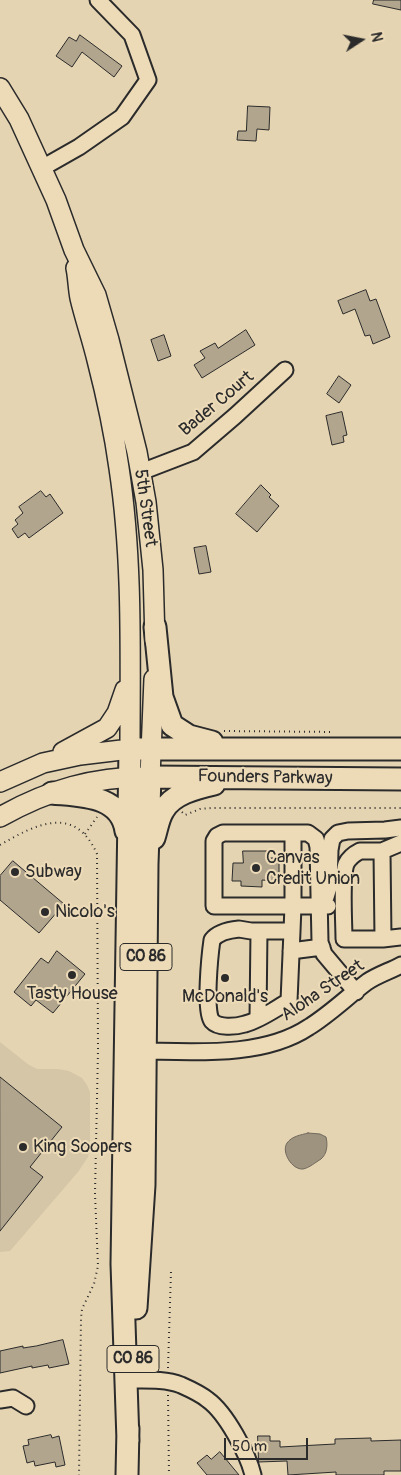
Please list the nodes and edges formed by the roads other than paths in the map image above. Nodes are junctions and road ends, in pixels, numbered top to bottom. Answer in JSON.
{"nodes":[{"id":1,"x":98,"y":0,"type":"edge"},
{"id":2,"x":0,"y":88,"type":"edge"},
{"id":3,"x":42,"y":168,"type":"junction"},
{"id":4,"x":74,"y":250,"type":"junction"},
{"id":5,"x":88,"y":328,"type":"junction"},
{"id":6,"x":285,"y":370,"type":"dead end"},
{"id":7,"x":141,"y":472,"type":"junction"},
{"id":8,"x":121,"y":485,"type":"junction"},
{"id":9,"x":155,"y":627,"type":"junction"},
{"id":10,"x":154,"y":654,"type":"junction"},
{"id":11,"x":130,"y":672,"type":"junction"},
{"id":12,"x":130,"y":748,"type":"junction"},
{"id":13,"x":236,"y":748,"type":"junction"},
{"id":14,"x":151,"y":749,"type":"junction"},
{"id":15,"x":401,"y":749,"type":"edge"},
{"id":16,"x":43,"y":763,"type":"junction"},
{"id":17,"x":128,"y":776,"type":"junction"},
{"id":18,"x":150,"y":777,"type":"junction"},
{"id":19,"x":263,"y":778,"type":"junction"},
{"id":20,"x":401,"y":779,"type":"edge"},
{"id":21,"x":0,"y":782,"type":"edge"},
{"id":22,"x":52,"y":793,"type":"junction"},
{"id":23,"x":0,"y":817,"type":"edge"},
{"id":24,"x":401,"y":828,"type":"edge"},
{"id":25,"x":293,"y":833,"type":"junction"},
{"id":26,"x":401,"y":844,"type":"edge"},
{"id":27,"x":382,"y":851,"type":"junction"},
{"id":28,"x":138,"y":861,"type":"junction"},
{"id":29,"x":293,"y":906,"type":"junction"},
{"id":30,"x":319,"y":906,"type":"junction"},
{"id":31,"x":344,"y":906,"type":"junction"},
{"id":32,"x":255,"y":931,"type":"junction"},
{"id":33,"x":292,"y":931,"type":"junction"},
{"id":34,"x":401,"y":937,"type":"edge"},
{"id":35,"x":383,"y":939,"type":"junction"},
{"id":36,"x":322,"y":947,"type":"junction"},
{"id":37,"x":291,"y":951,"type":"junction"},
{"id":38,"x":401,"y":966,"type":"edge"},
{"id":39,"x":356,"y":992,"type":"junction"},
{"id":40,"x":258,"y":1018,"type":"junction"},
{"id":41,"x":145,"y":1051,"type":"junction"},
{"id":42,"x":132,"y":1380,"type":"junction"},
{"id":43,"x":0,"y":1400,"type":"edge"},
{"id":44,"x":26,"y":1406,"type":"dead end"},
{"id":45,"x":128,"y":1441,"type":"junction"},
{"id":46,"x":127,"y":1475,"type":"edge"},
{"id":47,"x":253,"y":1475,"type":"edge"}],
"edges":[{"from":1,"to":3,"type":"street"},
{"from":2,"to":3,"type":"main road","name":"5th Street"},
{"from":3,"to":4,"type":"main road","name":"5th Street"},
{"from":4,"to":5,"type":"main road","name":"5th Street"},
{"from":4,"to":7,"type":"main road","name":"5th Street"},
{"from":5,"to":7,"type":"main road"},
{"from":5,"to":8,"type":"main road","name":"5th Street"},
{"from":6,"to":7,"type":"street","name":"Bader Court"},
{"from":7,"to":9,"type":"main road","name":"5th Street"},
{"from":8,"to":10,"type":"main road"},
{"from":8,"to":11,"type":"main road","name":"5th Street"},
{"from":9,"to":10,"type":"main road","name":"5th Street"},
{"from":9,"to":13,"type":"highway"},
{"from":10,"to":14,"type":"main road","name":"5th Street"},
{"from":11,"to":12,"type":"main road","name":"5th Street"},
{"from":11,"to":16,"type":"main road"},
{"from":12,"to":14,"type":"highway","name":"Founders Parkway"},
{"from":12,"to":16,"type":"main road"},
{"from":12,"to":17,"type":"highway","name":"5th Street","number":"CO 86"},
{"from":13,"to":14,"type":"highway","name":"Founders Parkway"},
{"from":13,"to":15,"type":"highway","name":"Founders Parkway"},
{"from":14,"to":18,"type":"main road","name":"5th Street"},
{"from":16,"to":21,"type":"main road"},
{"from":17,"to":18,"type":"main road","name":"Founders Parkway"},
{"from":17,"to":22,"type":"main road","name":"Founders Parkway"},
{"from":17,"to":28,"type":"highway","number":"CO 86"},
{"from":18,"to":19,"type":"highway","name":"Founders Parkway"},
{"from":18,"to":28,"type":"highway"},
{"from":19,"to":20,"type":"highway","name":"Founders Parkway","number":"CO 86"},
{"from":19,"to":28,"type":"highway","number":"CO 86"},
{"from":22,"to":23,"type":"main road","name":"Founders Parkway"},
{"from":22,"to":28,"type":"highway"},
{"from":24,"to":30,"type":"street"},
{"from":25,"to":29,"type":"street"},
{"from":25,"to":29,"type":"street"},
{"from":25,"to":30,"type":"street"},
{"from":26,"to":27,"type":"street"},
{"from":27,"to":31,"type":"street"},
{"from":27,"to":35,"type":"street"},
{"from":28,"to":41,"type":"highway","number":"CO 86"},
{"from":28,"to":45,"type":"highway","number":"CO 86"},
{"from":29,"to":30,"type":"street"},
{"from":29,"to":33,"type":"street"},
{"from":30,"to":31,"type":"street"},
{"from":30,"to":36,"type":"street"},
{"from":31,"to":35,"type":"street"},
{"from":32,"to":33,"type":"street"},
{"from":32,"to":40,"type":"street"},
{"from":32,"to":40,"type":"street"},
{"from":33,"to":37,"type":"street"},
{"from":34,"to":35,"type":"street"},
{"from":36,"to":37,"type":"street"},
{"from":36,"to":39,"type":"street"},
{"from":37,"to":40,"type":"street"},
{"from":38,"to":39,"type":"street","name":"Aloha Street"},
{"from":39,"to":41,"type":"street","name":"Aloha Street"},
{"from":41,"to":42,"type":"highway","number":"CO 86"},
{"from":42,"to":45,"type":"highway","number":"CO 86"},
{"from":42,"to":47,"type":"street"},
{"from":43,"to":44,"type":"street"},
{"from":45,"to":46,"type":"highway","number":"CO 86"}]}
